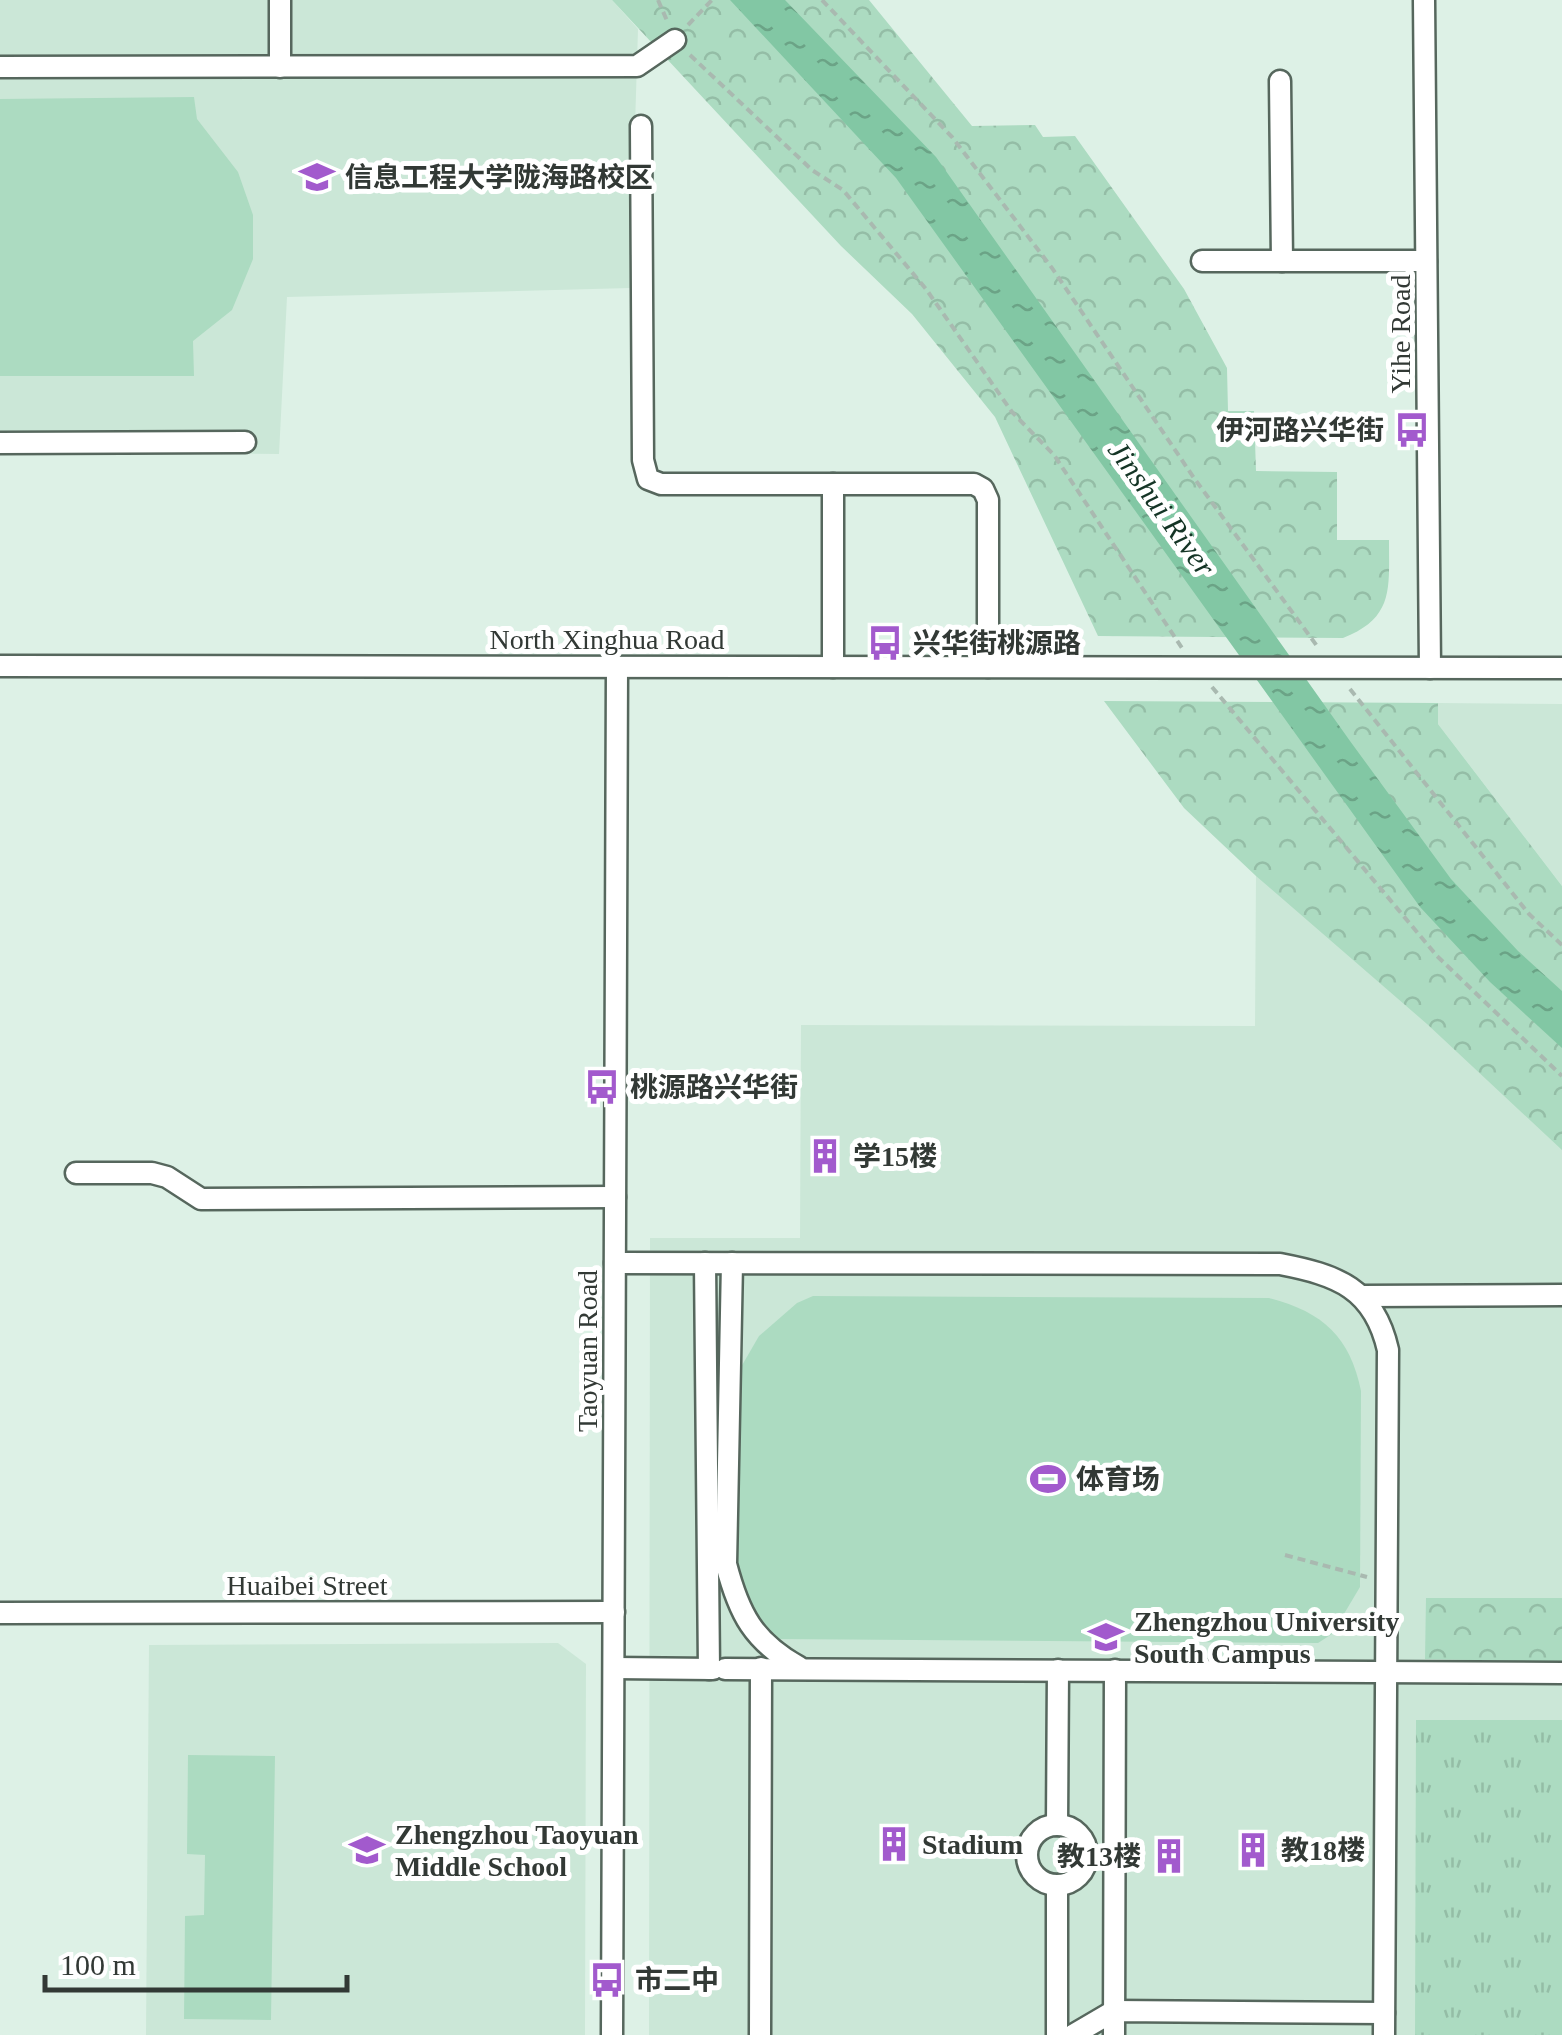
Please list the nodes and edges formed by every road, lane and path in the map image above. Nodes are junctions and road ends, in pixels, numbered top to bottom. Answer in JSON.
{"nodes":[{"id":1,"x":280,"y":0,"type":"edge"},
{"id":2,"x":712,"y":0,"type":"edge"},
{"id":3,"x":822,"y":0,"type":"edge"},
{"id":4,"x":1424,"y":0,"type":"edge"},
{"id":5,"x":701,"y":12,"type":"dead end"},
{"id":6,"x":675,"y":40,"type":"joint"},
{"id":7,"x":280,"y":66,"type":"junction"},
{"id":8,"x":0,"y":67,"type":"edge"},
{"id":9,"x":1280,"y":81,"type":"dead end"},
{"id":10,"x":641,"y":126,"type":"dead end"},
{"id":11,"x":1426,"y":260,"type":"junction"},
{"id":12,"x":1202,"y":261,"type":"dead end"},
{"id":13,"x":1282,"y":261,"type":"junction"},
{"id":14,"x":0,"y":442,"type":"edge"},
{"id":15,"x":244,"y":442,"type":"dead end"},
{"id":16,"x":833,"y":484,"type":"junction"},
{"id":17,"x":0,"y":666,"type":"edge"},
{"id":18,"x":617,"y":667,"type":"junction"},
{"id":19,"x":833,"y":667,"type":"junction"},
{"id":20,"x":988,"y":668,"type":"junction"},
{"id":21,"x":1205,"y":668,"type":"junction"},
{"id":22,"x":1327,"y":668,"type":"junction"},
{"id":23,"x":1430,"y":668,"type":"junction"},
{"id":24,"x":1562,"y":668,"type":"edge"},
{"id":25,"x":1562,"y":945,"type":"edge"},
{"id":26,"x":1562,"y":1076,"type":"edge"},
{"id":27,"x":76,"y":1173,"type":"dead end"},
{"id":28,"x":615,"y":1197,"type":"junction"},
{"id":29,"x":615,"y":1263,"type":"junction"},
{"id":30,"x":705,"y":1263,"type":"junction"},
{"id":31,"x":732,"y":1263,"type":"junction"},
{"id":32,"x":1562,"y":1295,"type":"edge"},
{"id":33,"x":1363,"y":1296,"type":"junction"},
{"id":34,"x":1285,"y":1556,"type":"dead end"},
{"id":35,"x":1387,"y":1578,"type":"junction"},
{"id":36,"x":614,"y":1612,"type":"junction"},
{"id":37,"x":0,"y":1613,"type":"edge"},
{"id":38,"x":614,"y":1668,"type":"junction"},
{"id":39,"x":761,"y":1668,"type":"junction"},
{"id":40,"x":715,"y":1669,"type":"junction"},
{"id":41,"x":802,"y":1669,"type":"junction"},
{"id":42,"x":1058,"y":1670,"type":"junction"},
{"id":43,"x":1115,"y":1670,"type":"junction"},
{"id":44,"x":1386,"y":1672,"type":"junction"},
{"id":45,"x":1562,"y":1674,"type":"edge"},
{"id":46,"x":1058,"y":1825,"type":"junction"},
{"id":47,"x":1058,"y":1885,"type":"junction"},
{"id":48,"x":1114,"y":2011,"type":"junction"},
{"id":49,"x":1384,"y":2013,"type":"junction"},
{"id":50,"x":612,"y":2035,"type":"edge"},
{"id":51,"x":760,"y":2035,"type":"edge"},
{"id":52,"x":1057,"y":2035,"type":"edge"},
{"id":53,"x":1072,"y":2035,"type":"edge"},
{"id":54,"x":1114,"y":2035,"type":"edge"},
{"id":55,"x":1384,"y":2035,"type":"edge"}],
"edges":[{"from":1,"to":7,"type":"street"},
{"from":2,"to":5,"type":"path"},
{"from":3,"to":22,"type":"path"},
{"from":4,"to":11,"type":"street","name":"Yihe Road"},
{"from":6,"to":7,"type":"street"},
{"from":6,"to":21,"type":"path"},
{"from":7,"to":8,"type":"street"},
{"from":9,"to":13,"type":"street"},
{"from":10,"to":16,"type":"street"},
{"from":11,"to":13,"type":"street"},
{"from":11,"to":23,"type":"street","name":"Yihe Road"},
{"from":12,"to":13,"type":"street"},
{"from":14,"to":15,"type":"street"},
{"from":16,"to":19,"type":"street"},
{"from":16,"to":20,"type":"street"},
{"from":17,"to":18,"type":"street","name":"North Xinghua Road"},
{"from":18,"to":19,"type":"street","name":"North Xinghua Road"},
{"from":18,"to":28,"type":"street","name":"Taoyuan Road"},
{"from":19,"to":20,"type":"street","name":"North Xinghua Road"},
{"from":20,"to":21,"type":"street","name":"North Xinghua Road"},
{"from":21,"to":22,"type":"street","name":"North Xinghua Road"},
{"from":21,"to":26,"type":"path"},
{"from":22,"to":23,"type":"street","name":"North Xinghua Road"},
{"from":22,"to":25,"type":"path"},
{"from":23,"to":24,"type":"street","name":"North Xinghua Road"},
{"from":27,"to":28,"type":"street"},
{"from":28,"to":29,"type":"street","name":"Taoyuan Road"},
{"from":29,"to":30,"type":"street"},
{"from":29,"to":36,"type":"street","name":"Taoyuan Road"},
{"from":30,"to":31,"type":"street"},
{"from":30,"to":40,"type":"street"},
{"from":31,"to":33,"type":"street"},
{"from":31,"to":41,"type":"street"},
{"from":32,"to":33,"type":"street"},
{"from":33,"to":35,"type":"street"},
{"from":34,"to":35,"type":"path"},
{"from":35,"to":44,"type":"street"},
{"from":36,"to":37,"type":"street","name":"Huaibei Street"},
{"from":36,"to":38,"type":"street","name":"Taoyuan Road"},
{"from":38,"to":40,"type":"street"},
{"from":38,"to":50,"type":"street","name":"Taoyuan Road"},
{"from":39,"to":40,"type":"street"},
{"from":39,"to":41,"type":"street"},
{"from":39,"to":51,"type":"street"},
{"from":41,"to":42,"type":"street"},
{"from":42,"to":43,"type":"street"},
{"from":42,"to":46,"type":"street"},
{"from":43,"to":44,"type":"street"},
{"from":43,"to":48,"type":"street"},
{"from":44,"to":45,"type":"street"},
{"from":44,"to":49,"type":"street"},
{"from":46,"to":47,"type":"street"},
{"from":46,"to":47,"type":"street"},
{"from":47,"to":52,"type":"street"},
{"from":48,"to":49,"type":"street"},
{"from":48,"to":53,"type":"street"},
{"from":48,"to":54,"type":"street"},
{"from":49,"to":55,"type":"street"}]}
